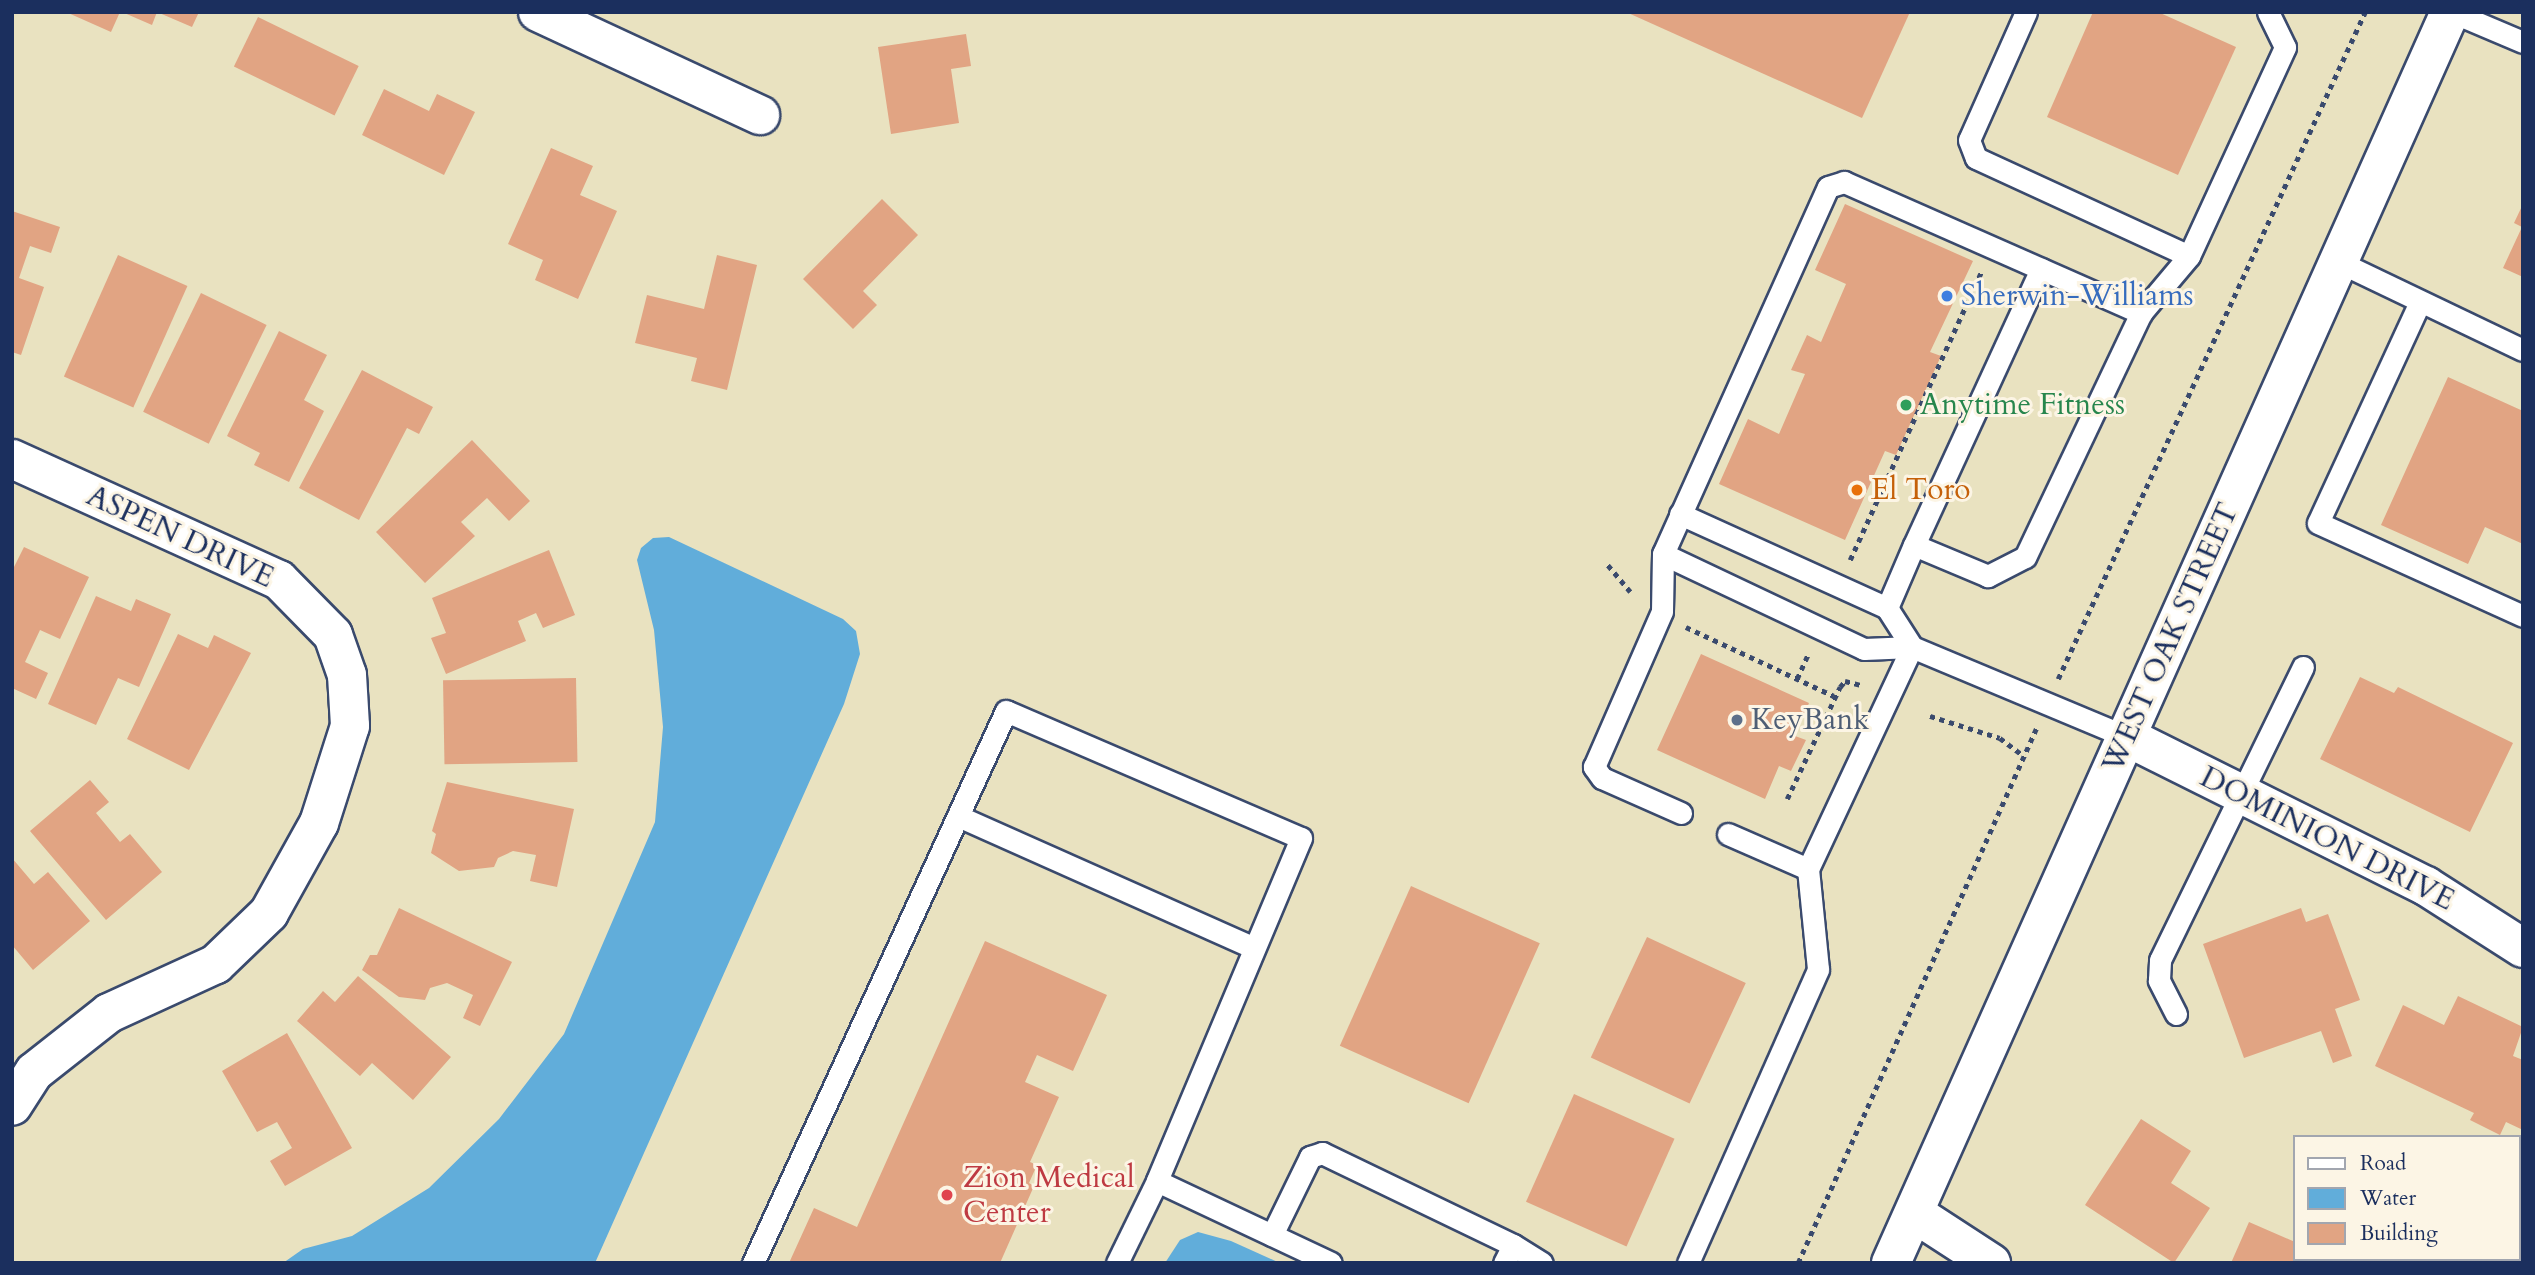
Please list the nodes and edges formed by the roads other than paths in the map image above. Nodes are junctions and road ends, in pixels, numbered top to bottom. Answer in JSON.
{"nodes":[{"id":1,"x":538,"y":12,"type":"edge"},
{"id":2,"x":2026,"y":12,"type":"edge"},
{"id":3,"x":2268,"y":12,"type":"edge"},
{"id":4,"x":2451,"y":12,"type":"edge"},
{"id":5,"x":2523,"y":42,"type":"edge"},
{"id":6,"x":760,"y":115,"type":"dead end"},
{"id":7,"x":2189,"y":256,"type":"junction"},
{"id":8,"x":2337,"y":261,"type":"junction"},
{"id":9,"x":2041,"y":269,"type":"junction"},
{"id":10,"x":2420,"y":302,"type":"junction"},
{"id":11,"x":2141,"y":313,"type":"junction"},
{"id":12,"x":2523,"y":350,"type":"edge"},
{"id":13,"x":12,"y":459,"type":"edge"},
{"id":14,"x":1680,"y":514,"type":"junction"},
{"id":15,"x":1914,"y":545,"type":"junction"},
{"id":16,"x":1663,"y":554,"type":"junction"},
{"id":17,"x":1888,"y":608,"type":"junction"},
{"id":18,"x":2523,"y":616,"type":"edge"},
{"id":19,"x":1912,"y":647,"type":"junction"},
{"id":20,"x":2303,"y":667,"type":"dead end"},
{"id":21,"x":2127,"y":737,"type":"junction"},
{"id":22,"x":2243,"y":795,"type":"junction"},
{"id":23,"x":1681,"y":813,"type":"dead end"},
{"id":24,"x":958,"y":816,"type":"junction"},
{"id":25,"x":1728,"y":834,"type":"dead end"},
{"id":26,"x":1808,"y":870,"type":"junction"},
{"id":27,"x":1254,"y":948,"type":"junction"},
{"id":28,"x":2523,"y":948,"type":"edge"},
{"id":29,"x":2176,"y":1014,"type":"dead end"},
{"id":30,"x":12,"y":1106,"type":"edge"},
{"id":31,"x":1157,"y":1181,"type":"junction"},
{"id":32,"x":1914,"y":1213,"type":"junction"},
{"id":33,"x":1272,"y":1235,"type":"junction"},
{"id":34,"x":1509,"y":1254,"type":"edge"},
{"id":35,"x":753,"y":1263,"type":"edge"},
{"id":36,"x":1117,"y":1263,"type":"edge"},
{"id":37,"x":1331,"y":1263,"type":"edge"},
{"id":38,"x":1542,"y":1263,"type":"edge"},
{"id":39,"x":1688,"y":1263,"type":"edge"},
{"id":40,"x":1891,"y":1263,"type":"edge"},
{"id":41,"x":1992,"y":1263,"type":"edge"}],
"edges":[{"from":1,"to":6,"type":"street"},
{"from":2,"to":7,"type":"lane"},
{"from":3,"to":7,"type":"lane"},
{"from":4,"to":5,"type":"lane"},
{"from":4,"to":8,"type":"street","name":"WEST OAK STREET"},
{"from":7,"to":11,"type":"lane"},
{"from":8,"to":10,"type":"lane"},
{"from":8,"to":21,"type":"street","name":"WEST OAK STREET"},
{"from":9,"to":11,"type":"lane"},
{"from":9,"to":14,"type":"lane"},
{"from":9,"to":15,"type":"lane"},
{"from":10,"to":12,"type":"lane"},
{"from":10,"to":18,"type":"lane"},
{"from":11,"to":15,"type":"lane"},
{"from":13,"to":30,"type":"street","name":"ASPEN DRIVE"},
{"from":14,"to":16,"type":"lane"},
{"from":14,"to":17,"type":"lane"},
{"from":15,"to":17,"type":"lane"},
{"from":16,"to":19,"type":"lane"},
{"from":16,"to":23,"type":"lane"},
{"from":17,"to":19,"type":"lane"},
{"from":19,"to":21,"type":"lane"},
{"from":19,"to":26,"type":"lane"},
{"from":20,"to":22,"type":"lane"},
{"from":21,"to":22,"type":"street","name":"DOMINION DRIVE"},
{"from":21,"to":32,"type":"street","name":"WEST OAK STREET"},
{"from":22,"to":28,"type":"street","name":"DOMINION DRIVE"},
{"from":22,"to":29,"type":"lane"},
{"from":24,"to":27,"type":"lane"},
{"from":24,"to":27,"type":"lane"},
{"from":24,"to":35,"type":"lane"},
{"from":25,"to":26,"type":"lane"},
{"from":26,"to":39,"type":"lane"},
{"from":27,"to":31,"type":"lane"},
{"from":31,"to":33,"type":"lane"},
{"from":31,"to":36,"type":"lane"},
{"from":32,"to":40,"type":"street","name":"WEST OAK STREET"},
{"from":32,"to":41,"type":"street"},
{"from":33,"to":34,"type":"lane"},
{"from":33,"to":37,"type":"lane"},
{"from":34,"to":38,"type":"lane"}]}
